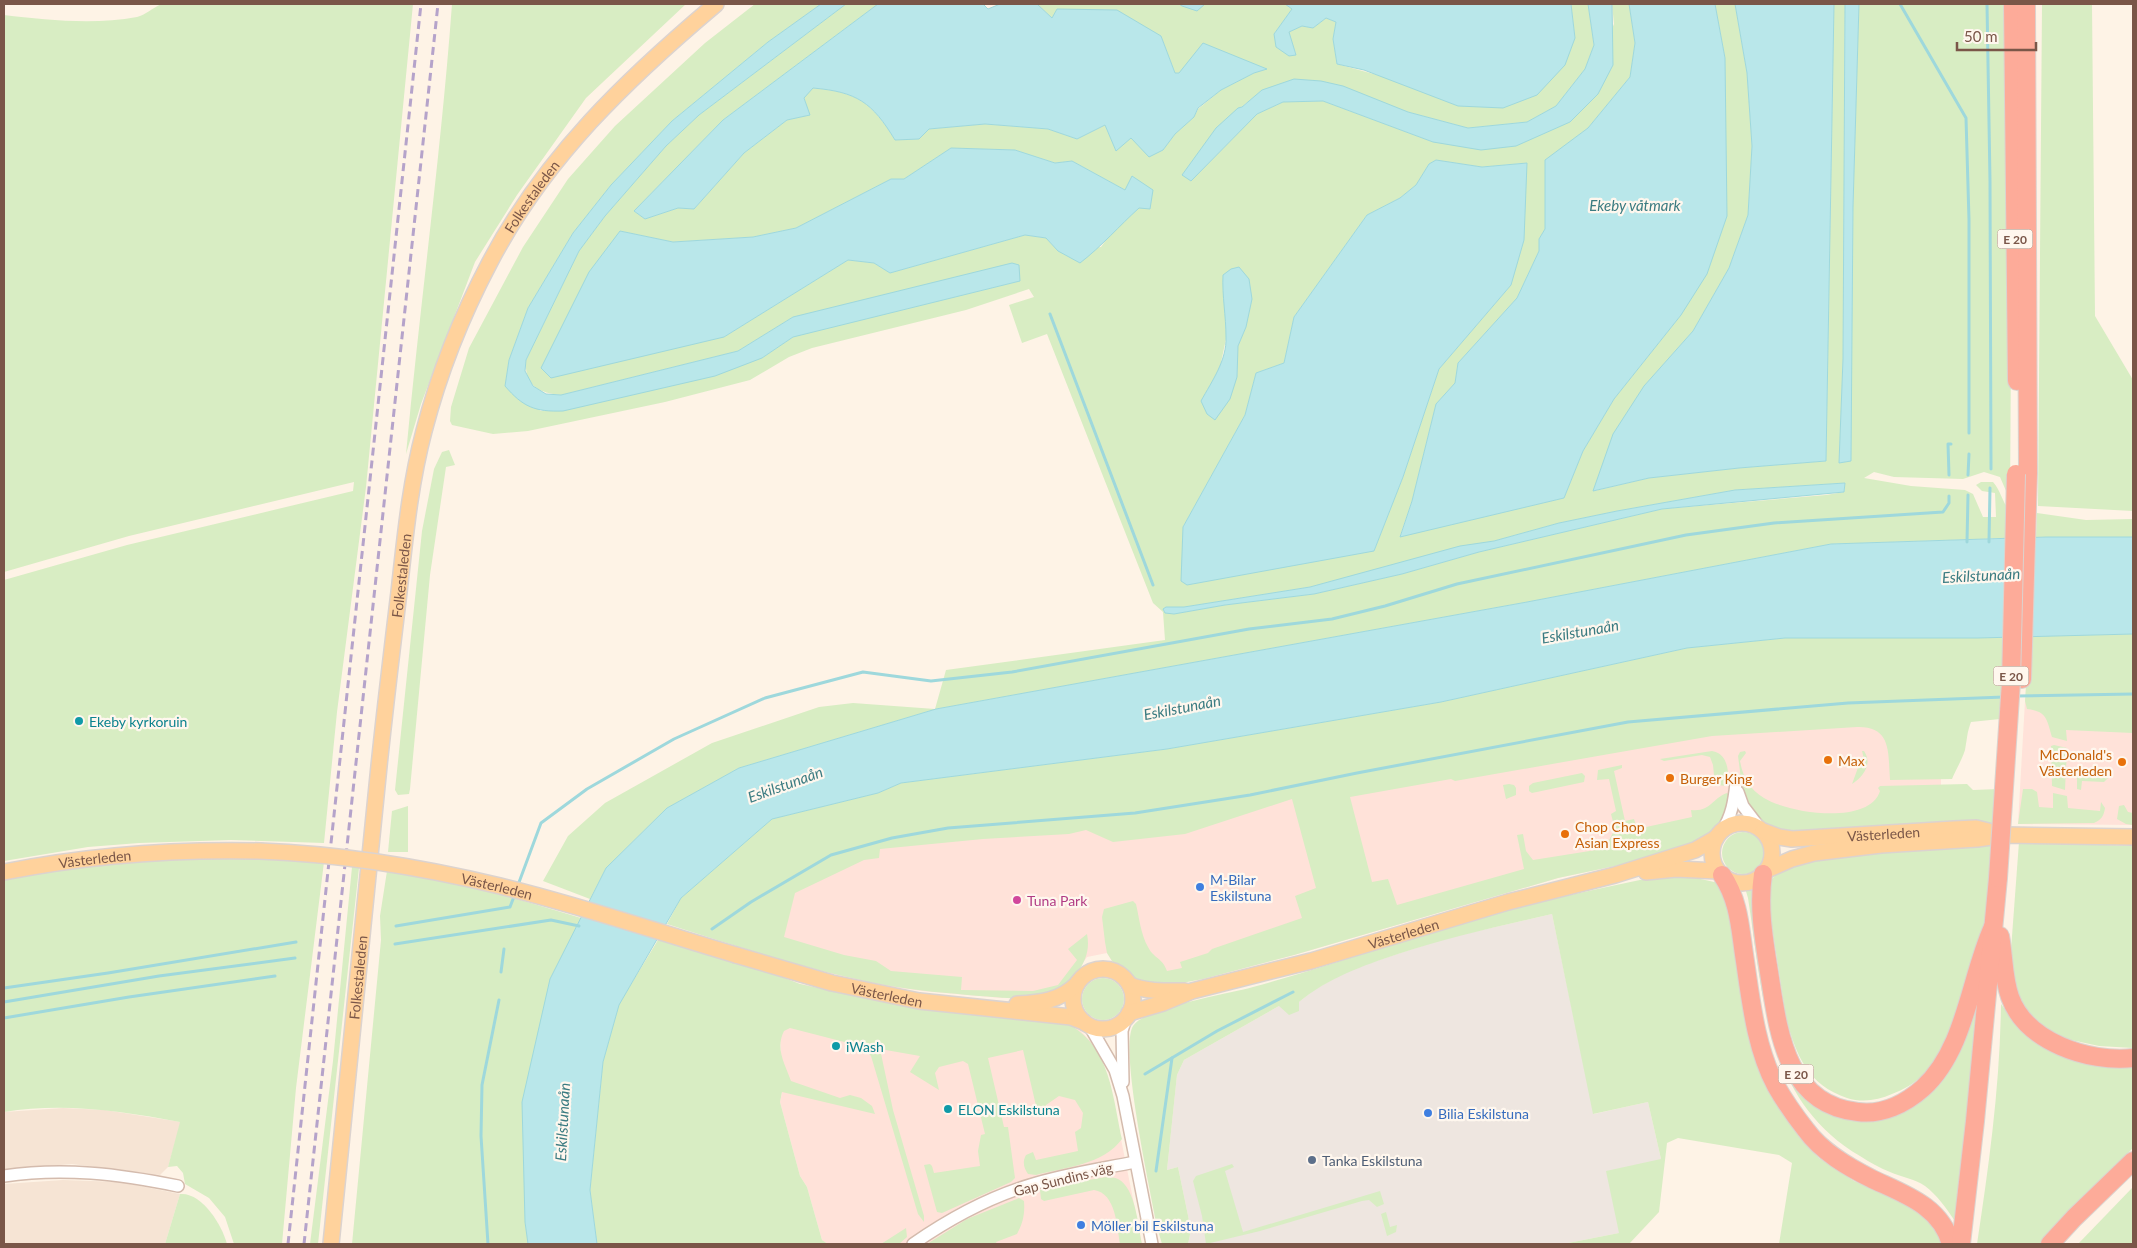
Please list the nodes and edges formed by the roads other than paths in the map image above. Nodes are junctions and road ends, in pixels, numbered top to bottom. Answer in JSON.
{"nodes":[{"id":1,"x":716,"y":4,"type":"edge"},
{"id":2,"x":2013,"y":4,"type":"edge"},
{"id":3,"x":2026,"y":4,"type":"edge"},
{"id":4,"x":2022,"y":473,"type":"junction"},
{"id":5,"x":1761,"y":829,"type":"junction"},
{"id":6,"x":1719,"y":834,"type":"junction"},
{"id":7,"x":2006,"y":835,"type":"junction"},
{"id":8,"x":2133,"y":837,"type":"edge"},
{"id":9,"x":4,"y":872,"type":"edge"},
{"id":10,"x":1765,"y":872,"type":"junction"},
{"id":11,"x":1720,"y":873,"type":"junction"},
{"id":12,"x":1614,"y":876,"type":"junction"},
{"id":13,"x":1997,"y":931,"type":"junction"},
{"id":14,"x":1077,"y":984,"type":"junction"},
{"id":15,"x":1130,"y":985,"type":"junction"},
{"id":16,"x":1192,"y":991,"type":"junction"},
{"id":17,"x":980,"y":1007,"type":"junction"},
{"id":18,"x":1128,"y":1015,"type":"junction"},
{"id":19,"x":1087,"y":1024,"type":"junction"},
{"id":20,"x":2133,"y":1058,"type":"edge"},
{"id":21,"x":1123,"y":1096,"type":"junction"},
{"id":22,"x":2133,"y":1161,"type":"edge"},
{"id":23,"x":1135,"y":1162,"type":"junction"},
{"id":24,"x":4,"y":1176,"type":"edge"},
{"id":25,"x":178,"y":1186,"type":"dead end"},
{"id":26,"x":331,"y":1244,"type":"edge"},
{"id":27,"x":913,"y":1244,"type":"edge"},
{"id":28,"x":1152,"y":1244,"type":"edge"},
{"id":29,"x":1951,"y":1244,"type":"edge"},
{"id":30,"x":1961,"y":1244,"type":"edge"},
{"id":31,"x":1968,"y":1244,"type":"edge"},
{"id":32,"x":2050,"y":1244,"type":"edge"}],
"edges":[{"from":1,"to":26,"type":"main road","name":"Folkestaleden"},
{"from":2,"to":4,"type":"highway","number":"E 20"},
{"from":3,"to":4,"type":"highway","number":"E 20"},
{"from":4,"to":13,"type":"highway","number":"E 20","bridge":true},
{"from":5,"to":6,"type":"main road"},
{"from":5,"to":6,"type":"street"},
{"from":5,"to":7,"type":"main road","name":"Västerleden"},
{"from":5,"to":10,"type":"main road"},
{"from":6,"to":11,"type":"main road"},
{"from":6,"to":12,"type":"main road","name":"Västerleden"},
{"from":7,"to":8,"type":"main road","name":"Västerleden"},
{"from":7,"to":10,"type":"main road","name":"Västerleden"},
{"from":9,"to":17,"type":"main road","name":"Västerleden","bridge":true},
{"from":10,"to":11,"type":"main road"},
{"from":10,"to":13,"type":"highway","number":"E 20"},
{"from":11,"to":12,"type":"main road","name":"Västerleden"},
{"from":11,"to":29,"type":"highway","number":"E 20"},
{"from":12,"to":16,"type":"main road","name":"Västerleden"},
{"from":13,"to":20,"type":"highway","number":"E 20"},
{"from":13,"to":30,"type":"highway","number":"E 20"},
{"from":13,"to":31,"type":"highway","number":"E 20"},
{"from":14,"to":15,"type":"main road"},
{"from":14,"to":17,"type":"main road","name":"Västerleden"},
{"from":14,"to":19,"type":"main road"},
{"from":15,"to":16,"type":"main road","name":"Västerleden"},
{"from":15,"to":18,"type":"main road"},
{"from":16,"to":18,"type":"main road","name":"Västerleden"},
{"from":17,"to":19,"type":"main road","name":"Västerleden"},
{"from":18,"to":19,"type":"main road"},
{"from":18,"to":21,"type":"street"},
{"from":19,"to":21,"type":"street"},
{"from":21,"to":23,"type":"street"},
{"from":22,"to":32,"type":"highway"},
{"from":23,"to":27,"type":"street","name":"Gap Sundins väg"},
{"from":23,"to":28,"type":"street"},
{"from":24,"to":25,"type":"street"}]}
